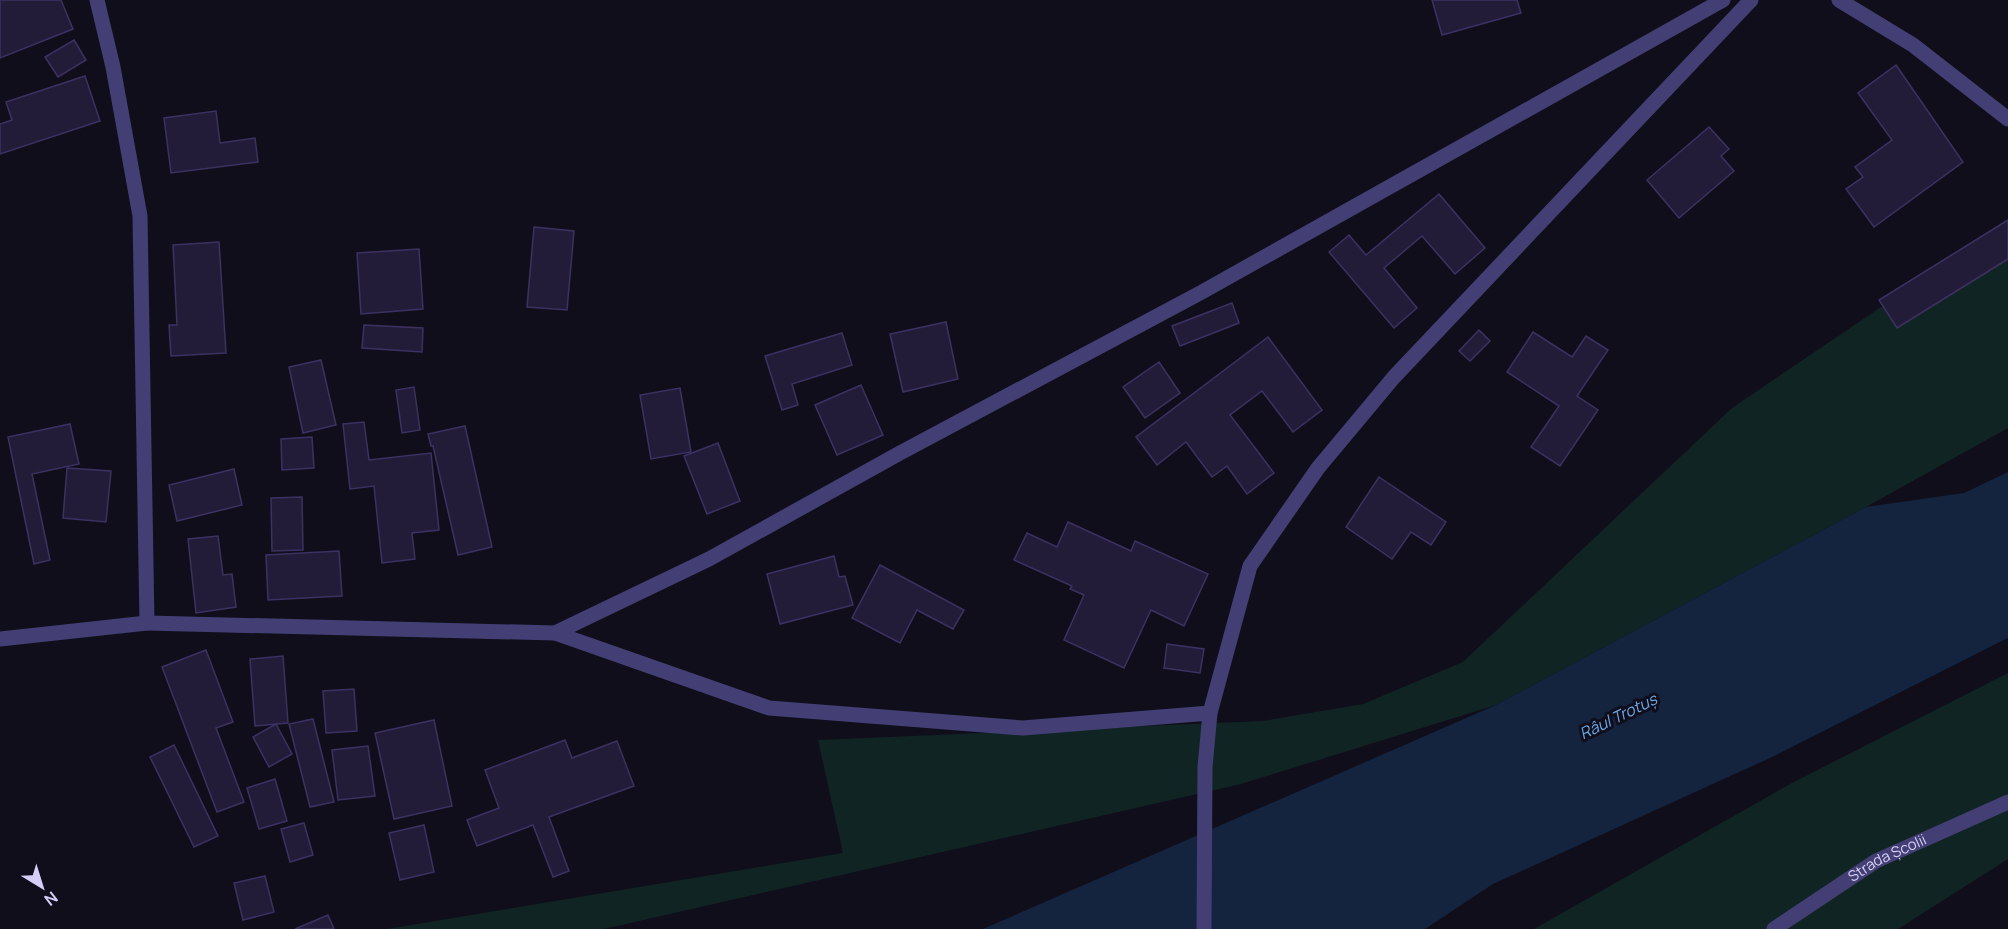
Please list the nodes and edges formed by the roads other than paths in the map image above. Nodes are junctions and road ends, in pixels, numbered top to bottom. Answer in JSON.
{"nodes":[{"id":1,"x":97,"y":0,"type":"edge"},
{"id":2,"x":1723,"y":0,"type":"edge"},
{"id":3,"x":1752,"y":0,"type":"edge"},
{"id":4,"x":1839,"y":0,"type":"edge"},
{"id":5,"x":2008,"y":119,"type":"edge"},
{"id":6,"x":147,"y":623,"type":"junction"},
{"id":7,"x":555,"y":633,"type":"junction"},
{"id":8,"x":0,"y":639,"type":"edge"},
{"id":9,"x":1210,"y":713,"type":"junction"},
{"id":10,"x":2008,"y":802,"type":"edge"},
{"id":11,"x":1204,"y":929,"type":"edge"},
{"id":12,"x":1774,"y":929,"type":"edge"}],
"edges":[{"from":1,"to":6,"type":"street"},
{"from":2,"to":7,"type":"street"},
{"from":3,"to":9,"type":"street"},
{"from":4,"to":5,"type":"street"},
{"from":6,"to":7,"type":"street"},
{"from":6,"to":8,"type":"street"},
{"from":7,"to":9,"type":"street"},
{"from":9,"to":11,"type":"street"},
{"from":10,"to":12,"type":"street","name":"Strada Școlii"}]}
